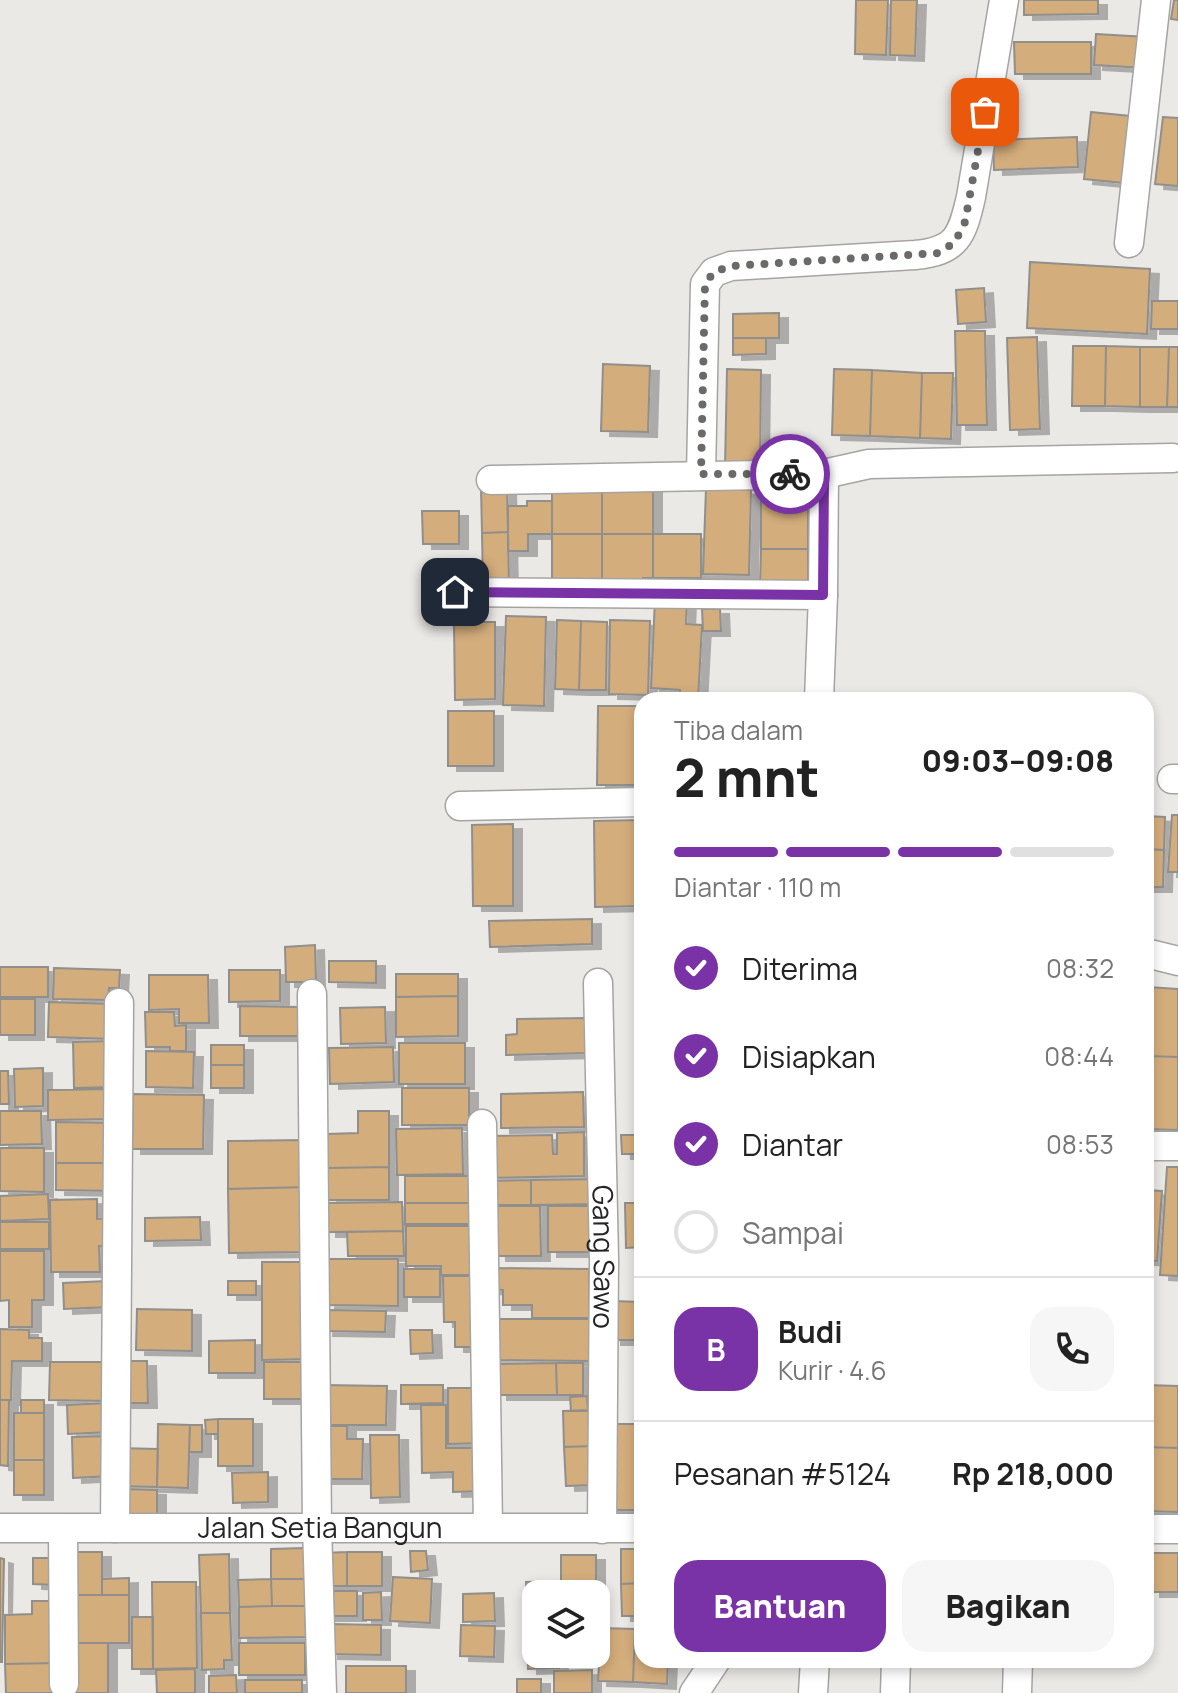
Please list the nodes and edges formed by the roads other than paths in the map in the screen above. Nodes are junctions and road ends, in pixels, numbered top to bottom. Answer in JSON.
{"nodes":[{"id":1,"x":1004,"y":0,"type":"edge"},
{"id":2,"x":1156,"y":0,"type":"edge"},
{"id":3,"x":1129,"y":243,"type":"dead end"},
{"id":4,"x":1173,"y":458,"type":"dead end"},
{"id":5,"x":701,"y":474,"type":"junction"},
{"id":6,"x":824,"y":474,"type":"junction"},
{"id":7,"x":491,"y":480,"type":"dead end"},
{"id":8,"x":455,"y":592,"type":"dead end"},
{"id":9,"x":823,"y":595,"type":"junction"},
{"id":10,"x":819,"y":692,"type":"edge"},
{"id":11,"x":634,"y":802,"type":"edge"},
{"id":12,"x":460,"y":806,"type":"dead end"},
{"id":13,"x":1154,"y":955,"type":"edge"},
{"id":14,"x":1178,"y":961,"type":"edge"},
{"id":15,"x":598,"y":983,"type":"dead end"},
{"id":16,"x":312,"y":994,"type":"dead end"},
{"id":17,"x":119,"y":1003,"type":"dead end"},
{"id":18,"x":482,"y":1124,"type":"dead end"},
{"id":19,"x":1154,"y":1146,"type":"edge"},
{"id":20,"x":1178,"y":1146,"type":"edge"},
{"id":21,"x":317,"y":1526,"type":"junction"},
{"id":22,"x":488,"y":1527,"type":"junction"},
{"id":23,"x":0,"y":1528,"type":"edge"},
{"id":24,"x":115,"y":1528,"type":"junction"},
{"id":25,"x":634,"y":1528,"type":"edge"},
{"id":26,"x":63,"y":1529,"type":"junction"},
{"id":27,"x":602,"y":1529,"type":"junction"},
{"id":28,"x":1154,"y":1529,"type":"edge"},
{"id":29,"x":1178,"y":1529,"type":"edge"},
{"id":30,"x":711,"y":1668,"type":"edge"},
{"id":31,"x":815,"y":1668,"type":"edge"},
{"id":32,"x":896,"y":1668,"type":"edge"},
{"id":33,"x":1018,"y":1668,"type":"edge"},
{"id":34,"x":64,"y":1684,"type":"dead end"},
{"id":35,"x":322,"y":1693,"type":"edge"},
{"id":36,"x":694,"y":1693,"type":"edge"},
{"id":37,"x":813,"y":1693,"type":"edge"},
{"id":38,"x":895,"y":1693,"type":"edge"},
{"id":39,"x":1017,"y":1693,"type":"edge"}],
"edges":[{"from":1,"to":5,"type":"street"},
{"from":2,"to":3,"type":"street"},
{"from":4,"to":6,"type":"street"},
{"from":5,"to":6,"type":"street"},
{"from":5,"to":7,"type":"street"},
{"from":6,"to":9,"type":"street"},
{"from":8,"to":9,"type":"street"},
{"from":9,"to":10,"type":"street"},
{"from":11,"to":12,"type":"street"},
{"from":13,"to":14,"type":"street"},
{"from":15,"to":27,"type":"street","name":"Gang Sawo"},
{"from":16,"to":21,"type":"street"},
{"from":17,"to":24,"type":"street"},
{"from":18,"to":22,"type":"street"},
{"from":19,"to":20,"type":"street"},
{"from":21,"to":22,"type":"street","name":"Jalan Setia Bangun"},
{"from":21,"to":24,"type":"street","name":"Jalan Setia Bangun"},
{"from":21,"to":35,"type":"street"},
{"from":22,"to":27,"type":"street","name":"Jalan Setia Bangun"},
{"from":23,"to":26,"type":"street","name":"Jalan Setia Bangun"},
{"from":24,"to":26,"type":"street","name":"Jalan Setia Bangun"},
{"from":25,"to":27,"type":"street","name":"Jalan Setia Bangun"},
{"from":26,"to":34,"type":"street"},
{"from":28,"to":29,"type":"street"},
{"from":30,"to":36,"type":"street"},
{"from":31,"to":37,"type":"street"},
{"from":32,"to":38,"type":"street"},
{"from":33,"to":39,"type":"street"}]}
